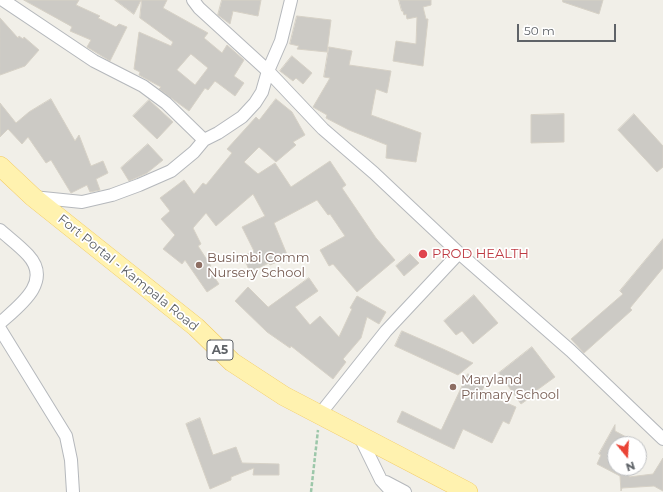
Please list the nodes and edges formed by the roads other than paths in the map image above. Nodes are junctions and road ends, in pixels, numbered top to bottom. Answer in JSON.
{"nodes":[{"id":1,"x":3,"y":0,"type":"edge"},
{"id":2,"x":193,"y":0,"type":"edge"},
{"id":3,"x":292,"y":0,"type":"edge"},
{"id":4,"x":268,"y":71,"type":"junction"},
{"id":5,"x":204,"y":140,"type":"junction"},
{"id":6,"x":0,"y":166,"type":"edge"},
{"id":7,"x":33,"y":197,"type":"junction"},
{"id":8,"x":0,"y":230,"type":"edge"},
{"id":9,"x":459,"y":253,"type":"junction"},
{"id":10,"x":0,"y":323,"type":"edge"},
{"id":11,"x":0,"y":329,"type":"edge"},
{"id":12,"x":320,"y":414,"type":"junction"},
{"id":13,"x":359,"y":435,"type":"junction"},
{"id":14,"x":663,"y":439,"type":"edge"},
{"id":15,"x":381,"y":480,"type":"junction"},
{"id":16,"x":73,"y":492,"type":"edge"},
{"id":17,"x":392,"y":492,"type":"edge"},
{"id":18,"x":405,"y":492,"type":"edge"},
{"id":19,"x":468,"y":492,"type":"edge"}],
"edges":[{"from":1,"to":5,"type":"street"},
{"from":2,"to":4,"type":"street"},
{"from":3,"to":4,"type":"street"},
{"from":4,"to":5,"type":"street"},
{"from":4,"to":9,"type":"street"},
{"from":5,"to":7,"type":"street"},
{"from":6,"to":7,"type":"main road","name":"Fort Portal - Kampala Road","number":"A5"},
{"from":7,"to":12,"type":"main road","name":"Fort Portal - Kampala Road","number":"A5"},
{"from":8,"to":10,"type":"street"},
{"from":9,"to":12,"type":"street"},
{"from":9,"to":14,"type":"street"},
{"from":11,"to":16,"type":"street"},
{"from":12,"to":13,"type":"main road","name":"Fort Portal - Kampala Road","number":"A5"},
{"from":13,"to":15,"type":"street"},
{"from":13,"to":19,"type":"main road","name":"Fort Portal - Kampala Road","number":"A5"},
{"from":15,"to":17,"type":"street"},
{"from":15,"to":18,"type":"street"}]}
